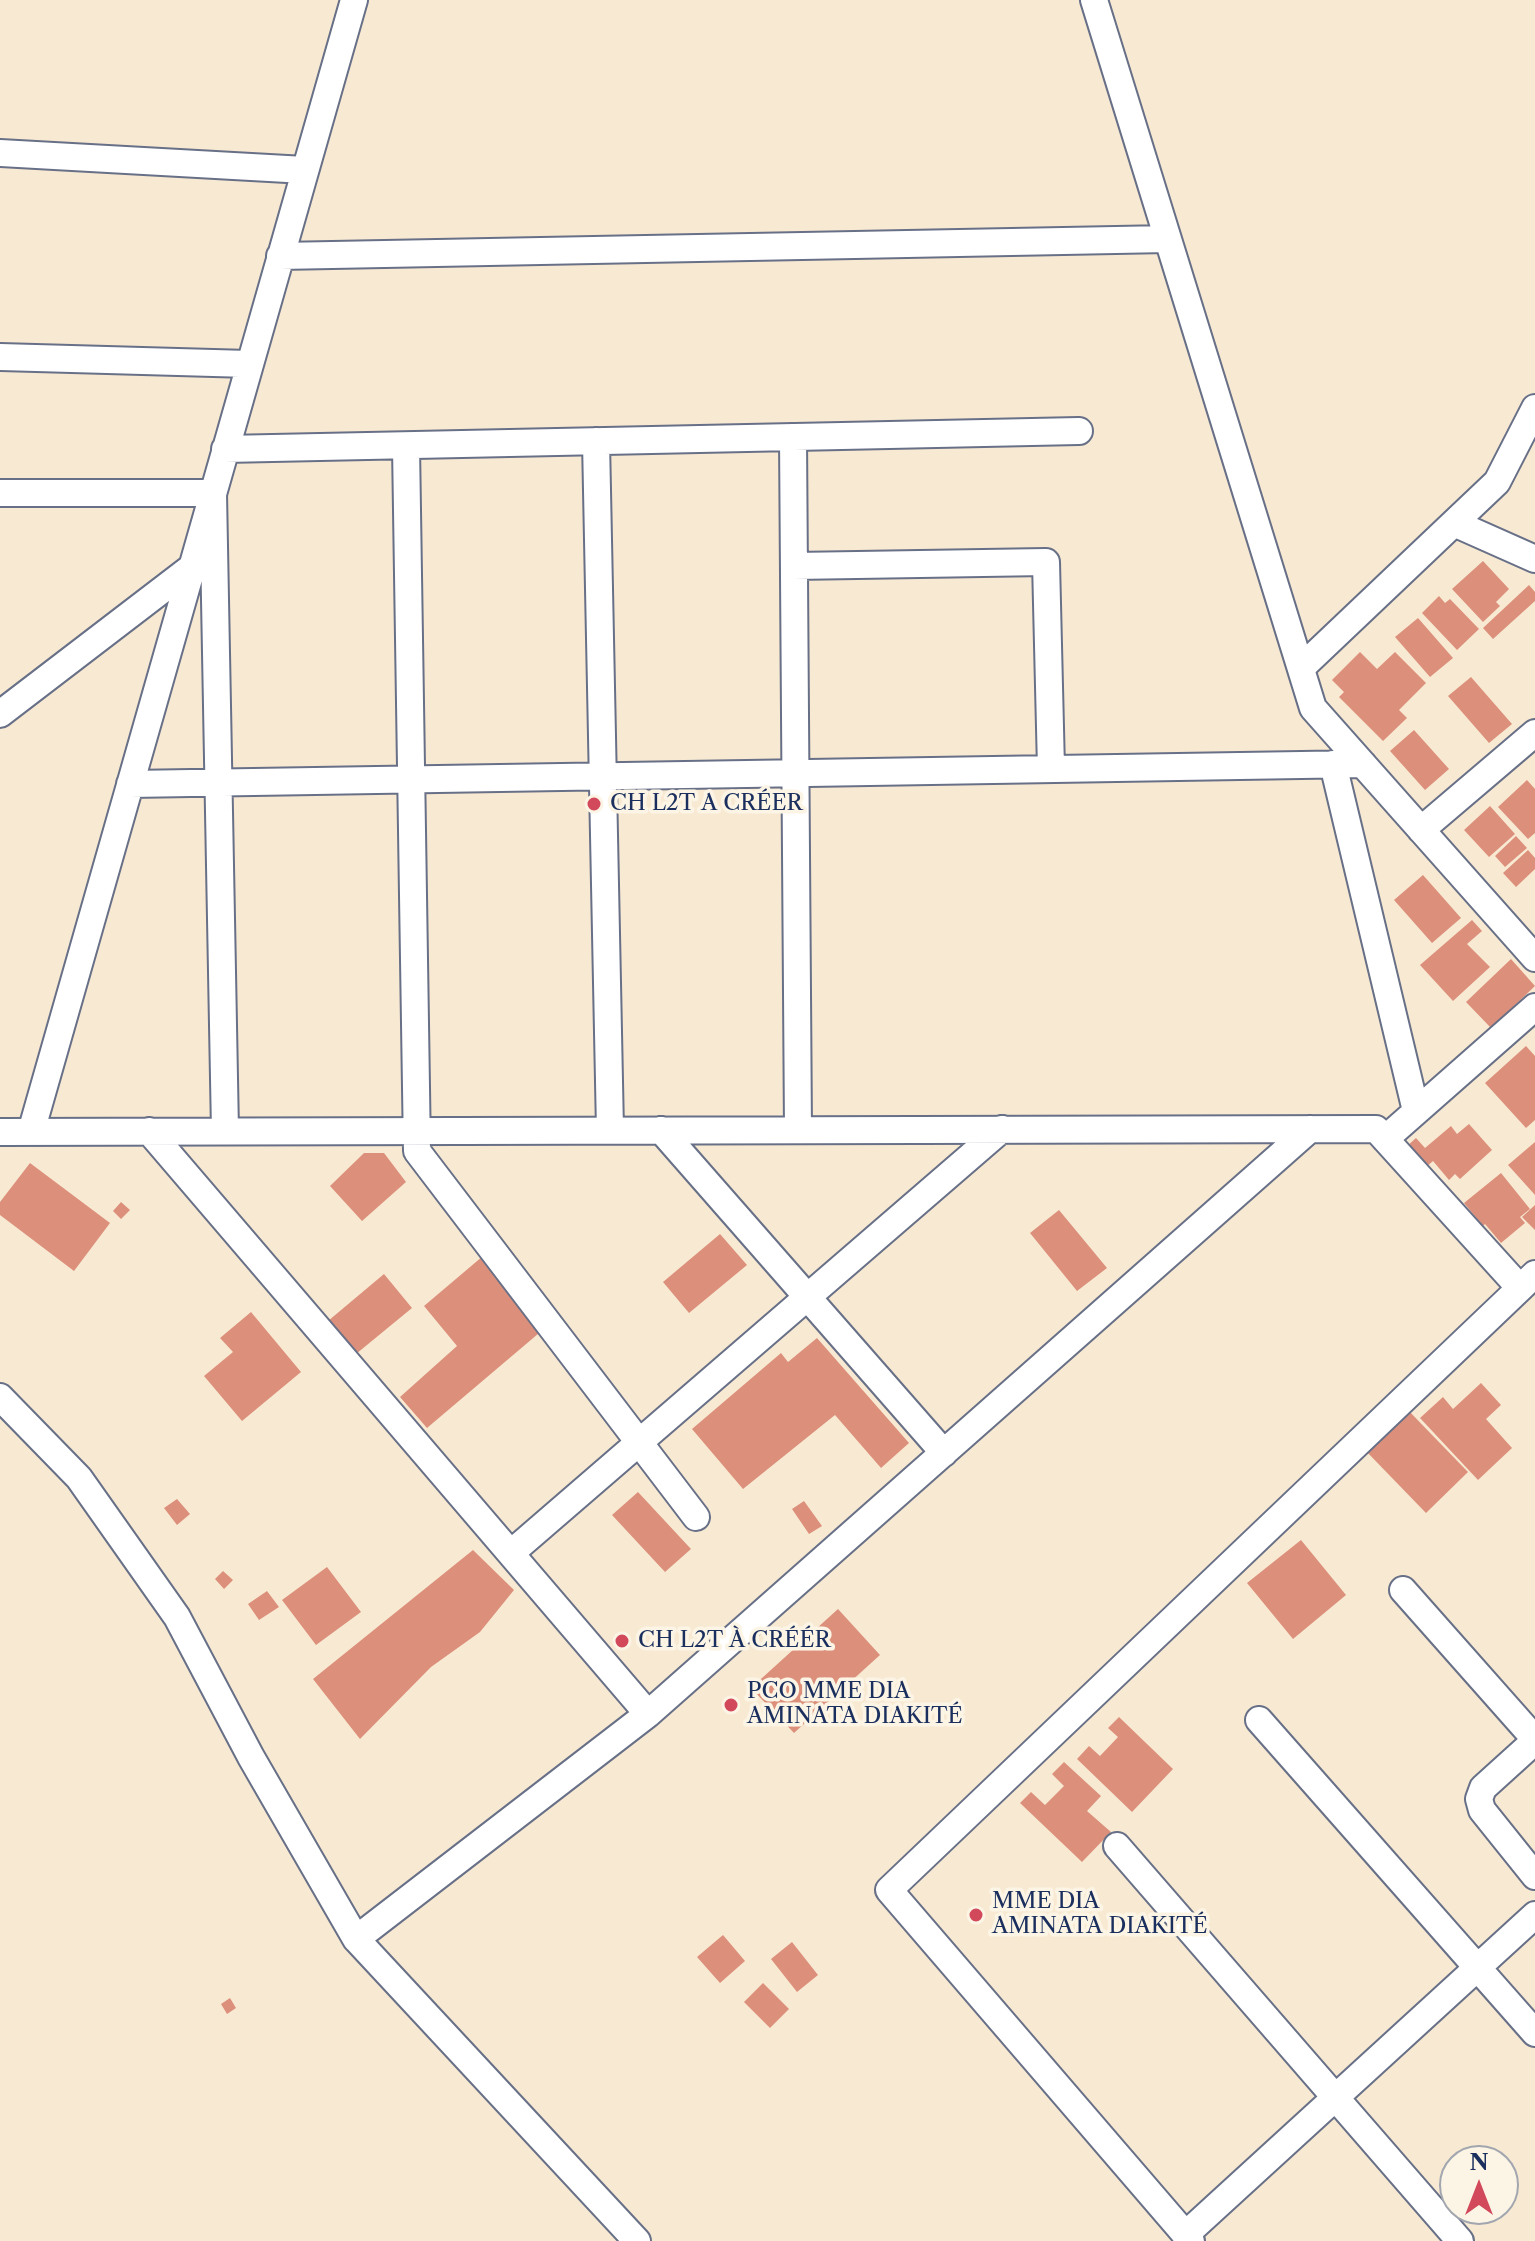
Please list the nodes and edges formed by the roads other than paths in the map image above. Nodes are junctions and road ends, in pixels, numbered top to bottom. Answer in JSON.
{"nodes":[{"id":1,"x":354,"y":0,"type":"edge"},
{"id":2,"x":1094,"y":0,"type":"edge"},
{"id":3,"x":0,"y":153,"type":"edge"},
{"id":4,"x":305,"y":170,"type":"junction"},
{"id":5,"x":1168,"y":239,"type":"junction"},
{"id":6,"x":280,"y":256,"type":"junction"},
{"id":7,"x":0,"y":357,"type":"edge"},
{"id":8,"x":249,"y":364,"type":"junction"},
{"id":9,"x":1535,"y":408,"type":"edge"},
{"id":10,"x":1079,"y":431,"type":"dead end"},
{"id":11,"x":793,"y":437,"type":"junction"},
{"id":12,"x":596,"y":441,"type":"junction"},
{"id":13,"x":406,"y":446,"type":"junction"},
{"id":14,"x":225,"y":449,"type":"junction"},
{"id":15,"x":0,"y":493,"type":"edge"},
{"id":16,"x":213,"y":493,"type":"junction"},
{"id":17,"x":1454,"y":523,"type":"junction"},
{"id":18,"x":1535,"y":559,"type":"edge"},
{"id":19,"x":794,"y":566,"type":"junction"},
{"id":20,"x":192,"y":567,"type":"junction"},
{"id":21,"x":1301,"y":668,"type":"junction"},
{"id":22,"x":0,"y":714,"type":"edge"},
{"id":23,"x":1535,"y":733,"type":"edge"},
{"id":24,"x":1333,"y":764,"type":"junction"},
{"id":25,"x":1363,"y":764,"type":"junction"},
{"id":26,"x":1051,"y":769,"type":"junction"},
{"id":27,"x":795,"y":773,"type":"junction"},
{"id":28,"x":603,"y":776,"type":"junction"},
{"id":29,"x":411,"y":780,"type":"junction"},
{"id":30,"x":218,"y":783,"type":"junction"},
{"id":31,"x":130,"y":784,"type":"junction"},
{"id":32,"x":1421,"y":830,"type":"junction"},
{"id":33,"x":1535,"y":957,"type":"edge"},
{"id":34,"x":1535,"y":1007,"type":"edge"},
{"id":35,"x":1416,"y":1111,"type":"junction"},
{"id":36,"x":1002,"y":1129,"type":"junction"},
{"id":37,"x":1310,"y":1129,"type":"junction"},
{"id":38,"x":416,"y":1130,"type":"junction"},
{"id":39,"x":610,"y":1130,"type":"junction"},
{"id":40,"x":661,"y":1130,"type":"junction"},
{"id":41,"x":798,"y":1130,"type":"junction"},
{"id":42,"x":149,"y":1131,"type":"junction"},
{"id":43,"x":225,"y":1131,"type":"junction"},
{"id":44,"x":0,"y":1132,"type":"edge"},
{"id":45,"x":31,"y":1132,"type":"junction"},
{"id":46,"x":1385,"y":1139,"type":"junction"},
{"id":47,"x":1527,"y":1281,"type":"edge"},
{"id":48,"x":808,"y":1297,"type":"junction"},
{"id":49,"x":0,"y":1397,"type":"edge"},
{"id":50,"x":640,"y":1443,"type":"junction"},
{"id":51,"x":944,"y":1453,"type":"junction"},
{"id":52,"x":696,"y":1517,"type":"dead end"},
{"id":53,"x":511,"y":1553,"type":"junction"},
{"id":54,"x":1403,"y":1590,"type":"dead end"},
{"id":55,"x":648,"y":1714,"type":"junction"},
{"id":56,"x":1259,"y":1720,"type":"dead end"},
{"id":57,"x":1535,"y":1740,"type":"edge"},
{"id":58,"x":1117,"y":1846,"type":"dead end"},
{"id":59,"x":1535,"y":1876,"type":"edge"},
{"id":60,"x":1535,"y":1915,"type":"edge"},
{"id":61,"x":356,"y":1939,"type":"junction"},
{"id":62,"x":1478,"y":1968,"type":"junction"},
{"id":63,"x":1535,"y":2033,"type":"edge"},
{"id":64,"x":1336,"y":2098,"type":"junction"},
{"id":65,"x":1188,"y":2238,"type":"edge"},
{"id":66,"x":637,"y":2241,"type":"edge"},
{"id":67,"x":1460,"y":2241,"type":"edge"}],
"edges":[{"from":1,"to":4,"type":"street"},
{"from":2,"to":5,"type":"street"},
{"from":3,"to":4,"type":"street"},
{"from":4,"to":6,"type":"street"},
{"from":5,"to":6,"type":"street"},
{"from":5,"to":21,"type":"street"},
{"from":6,"to":8,"type":"street"},
{"from":7,"to":8,"type":"street"},
{"from":8,"to":14,"type":"street"},
{"from":9,"to":17,"type":"street"},
{"from":10,"to":11,"type":"street"},
{"from":11,"to":12,"type":"street"},
{"from":11,"to":19,"type":"street"},
{"from":12,"to":13,"type":"street"},
{"from":12,"to":28,"type":"street"},
{"from":13,"to":14,"type":"street"},
{"from":13,"to":29,"type":"street"},
{"from":14,"to":16,"type":"street"},
{"from":15,"to":16,"type":"street"},
{"from":16,"to":20,"type":"street"},
{"from":16,"to":30,"type":"street"},
{"from":17,"to":18,"type":"street"},
{"from":17,"to":21,"type":"street"},
{"from":19,"to":26,"type":"street"},
{"from":19,"to":27,"type":"street"},
{"from":20,"to":22,"type":"street"},
{"from":20,"to":31,"type":"street"},
{"from":21,"to":25,"type":"street"},
{"from":23,"to":32,"type":"street"},
{"from":24,"to":25,"type":"street"},
{"from":24,"to":26,"type":"street"},
{"from":24,"to":35,"type":"street"},
{"from":25,"to":32,"type":"street"},
{"from":26,"to":27,"type":"street"},
{"from":27,"to":28,"type":"street"},
{"from":27,"to":41,"type":"street"},
{"from":28,"to":29,"type":"street"},
{"from":28,"to":39,"type":"street"},
{"from":29,"to":30,"type":"street"},
{"from":29,"to":38,"type":"street"},
{"from":30,"to":31,"type":"street"},
{"from":30,"to":43,"type":"street"},
{"from":31,"to":45,"type":"street"},
{"from":32,"to":33,"type":"street"},
{"from":34,"to":35,"type":"street"},
{"from":35,"to":46,"type":"street"},
{"from":36,"to":37,"type":"street"},
{"from":36,"to":41,"type":"street"},
{"from":36,"to":48,"type":"street"},
{"from":37,"to":46,"type":"street"},
{"from":37,"to":51,"type":"street"},
{"from":38,"to":39,"type":"street"},
{"from":38,"to":43,"type":"street"},
{"from":38,"to":50,"type":"street"},
{"from":39,"to":40,"type":"street"},
{"from":40,"to":41,"type":"street"},
{"from":40,"to":48,"type":"street"},
{"from":42,"to":43,"type":"street"},
{"from":42,"to":45,"type":"street"},
{"from":42,"to":53,"type":"street"},
{"from":44,"to":45,"type":"street"},
{"from":46,"to":47,"type":"street"},
{"from":47,"to":65,"type":"street"},
{"from":48,"to":50,"type":"street"},
{"from":48,"to":51,"type":"street"},
{"from":49,"to":61,"type":"street"},
{"from":50,"to":52,"type":"street"},
{"from":50,"to":53,"type":"street"},
{"from":51,"to":55,"type":"street"},
{"from":53,"to":55,"type":"street"},
{"from":54,"to":57,"type":"street"},
{"from":55,"to":61,"type":"street"},
{"from":56,"to":62,"type":"street"},
{"from":57,"to":59,"type":"street"},
{"from":58,"to":64,"type":"street"},
{"from":60,"to":62,"type":"street"},
{"from":61,"to":66,"type":"street"},
{"from":62,"to":63,"type":"street"},
{"from":62,"to":64,"type":"street"},
{"from":64,"to":65,"type":"street"},
{"from":64,"to":67,"type":"street"}]}
